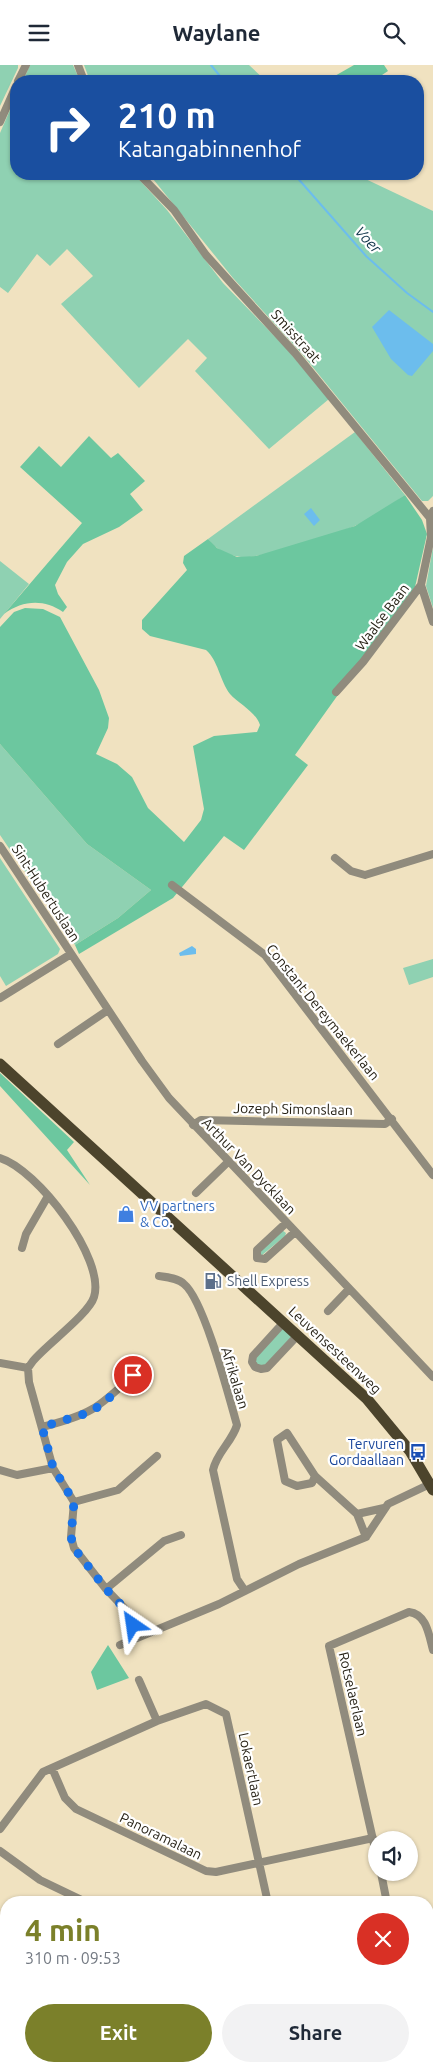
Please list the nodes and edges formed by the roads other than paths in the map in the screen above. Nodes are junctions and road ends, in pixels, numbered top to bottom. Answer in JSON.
{"nodes":[{"id":1,"x":10,"y":100,"type":"edge"},
{"id":2,"x":0,"y":122,"type":"edge"},
{"id":3,"x":145,"y":180,"type":"edge"},
{"id":4,"x":431,"y":515,"type":"edge"},
{"id":5,"x":421,"y":585,"type":"junction"},
{"id":6,"x":433,"y":622,"type":"edge"},
{"id":7,"x":336,"y":692,"type":"dead end"},
{"id":8,"x":0,"y":846,"type":"edge"},
{"id":9,"x":433,"y":854,"type":"edge"},
{"id":10,"x":335,"y":858,"type":"dead end"},
{"id":11,"x":172,"y":885,"type":"dead end"},
{"id":12,"x":71,"y":953,"type":"junction"},
{"id":13,"x":0,"y":998,"type":"edge"},
{"id":14,"x":108,"y":1010,"type":"junction"},
{"id":15,"x":58,"y":1044,"type":"dead end"},
{"id":16,"x":0,"y":1064,"type":"edge"},
{"id":17,"x":392,"y":1119,"type":"junction"},
{"id":18,"x":193,"y":1125,"type":"junction"},
{"id":19,"x":0,"y":1158,"type":"edge"},
{"id":20,"x":228,"y":1162,"type":"junction"},
{"id":21,"x":433,"y":1175,"type":"edge"},
{"id":22,"x":196,"y":1193,"type":"dead end"},
{"id":23,"x":48,"y":1196,"type":"junction"},
{"id":24,"x":286,"y":1223,"type":"junction"},
{"id":25,"x":295,"y":1232,"type":"junction"},
{"id":26,"x":22,"y":1248,"type":"dead end"},
{"id":27,"x":158,"y":1276,"type":"dead end"},
{"id":28,"x":350,"y":1289,"type":"junction"},
{"id":29,"x":328,"y":1311,"type":"dead end"},
{"id":30,"x":284,"y":1322,"type":"junction"},
{"id":31,"x":298,"y":1335,"type":"junction"},
{"id":32,"x":0,"y":1363,"type":"edge"},
{"id":33,"x":28,"y":1368,"type":"junction"},
{"id":34,"x":133,"y":1375,"type":"dead end"},
{"id":35,"x":433,"y":1377,"type":"edge"},
{"id":36,"x":42,"y":1427,"type":"junction"},
{"id":37,"x":157,"y":1456,"type":"dead end"},
{"id":38,"x":53,"y":1467,"type":"junction"},
{"id":39,"x":0,"y":1470,"type":"edge"},
{"id":40,"x":315,"y":1476,"type":"junction"},
{"id":41,"x":432,"y":1485,"type":"edge"},
{"id":42,"x":74,"y":1502,"type":"junction"},
{"id":43,"x":384,"y":1508,"type":"junction"},
{"id":44,"x":357,"y":1514,"type":"junction"},
{"id":45,"x":181,"y":1535,"type":"dead end"},
{"id":46,"x":366,"y":1537,"type":"junction"},
{"id":47,"x":106,"y":1589,"type":"junction"},
{"id":48,"x":246,"y":1591,"type":"junction"},
{"id":49,"x":128,"y":1612,"type":"junction"},
{"id":50,"x":152,"y":1631,"type":"junction"},
{"id":51,"x":138,"y":1637,"type":"junction"},
{"id":52,"x":120,"y":1645,"type":"dead end"},
{"id":53,"x":433,"y":1651,"type":"edge"},
{"id":54,"x":139,"y":1680,"type":"dead end"},
{"id":55,"x":157,"y":1721,"type":"junction"},
{"id":56,"x":52,"y":1768,"type":"junction"},
{"id":57,"x":0,"y":1829,"type":"edge"},
{"id":58,"x":371,"y":1831,"type":"edge"},
{"id":59,"x":368,"y":1839,"type":"edge"},
{"id":60,"x":0,"y":1851,"type":"edge"},
{"id":61,"x":258,"y":1861,"type":"junction"},
{"id":62,"x":383,"y":1881,"type":"edge"},
{"id":63,"x":74,"y":1896,"type":"edge"},
{"id":64,"x":266,"y":1896,"type":"edge"},
{"id":65,"x":386,"y":1896,"type":"edge"}],
"edges":[{"from":1,"to":2,"type":"street"},
{"from":3,"to":4,"type":"street","name":"Smisstraat"},
{"from":4,"to":5,"type":"street","name":"Waalse Baan"},
{"from":5,"to":6,"type":"street"},
{"from":5,"to":7,"type":"street","name":"Waalse Baan"},
{"from":8,"to":12,"type":"street","name":"Sint-Hubertuslaan"},
{"from":9,"to":10,"type":"street"},
{"from":11,"to":17,"type":"street","name":"Constant Dereymaekerlaan"},
{"from":12,"to":13,"type":"street"},
{"from":12,"to":14,"type":"street","name":"Arthur Van Dycklaan"},
{"from":14,"to":15,"type":"street"},
{"from":14,"to":18,"type":"street","name":"Arthur Van Dycklaan"},
{"from":16,"to":30,"type":"main road","name":"Leuvensesteenweg"},
{"from":17,"to":18,"type":"street","name":"Jozeph Simonslaan"},
{"from":17,"to":21,"type":"street","name":"Constant Dereymaekerlaan"},
{"from":18,"to":20,"type":"street","name":"Arthur Van Dycklaan"},
{"from":19,"to":23,"type":"street"},
{"from":20,"to":22,"type":"street"},
{"from":20,"to":24,"type":"street","name":"Arthur Van Dycklaan"},
{"from":23,"to":26,"type":"street"},
{"from":23,"to":33,"type":"street"},
{"from":24,"to":25,"type":"street","name":"Arthur Van Dycklaan"},
{"from":24,"to":25,"type":"street"},
{"from":25,"to":28,"type":"street","name":"Arthur Van Dycklaan"},
{"from":27,"to":48,"type":"street","name":"Afrikalaan"},
{"from":28,"to":29,"type":"street"},
{"from":28,"to":35,"type":"street","name":"Arthur Van Dycklaan"},
{"from":30,"to":31,"type":"main road","name":"Leuvensesteenweg"},
{"from":30,"to":31,"type":"street"},
{"from":31,"to":41,"type":"main road","name":"Leuvensesteenweg"},
{"from":32,"to":33,"type":"street"},
{"from":33,"to":36,"type":"street"},
{"from":34,"to":36,"type":"street"},
{"from":36,"to":38,"type":"street"},
{"from":37,"to":42,"type":"street"},
{"from":38,"to":39,"type":"street"},
{"from":38,"to":42,"type":"street"},
{"from":40,"to":40,"type":"street"},
{"from":40,"to":44,"type":"street"},
{"from":41,"to":43,"type":"street"},
{"from":42,"to":47,"type":"street"},
{"from":43,"to":44,"type":"street"},
{"from":43,"to":46,"type":"street"},
{"from":44,"to":46,"type":"street"},
{"from":45,"to":47,"type":"street"},
{"from":46,"to":48,"type":"street"},
{"from":47,"to":49,"type":"street"},
{"from":48,"to":50,"type":"street"},
{"from":49,"to":50,"type":"street"},
{"from":49,"to":51,"type":"street"},
{"from":50,"to":51,"type":"street"},
{"from":51,"to":52,"type":"street"},
{"from":53,"to":58,"type":"street","name":"Rotselaerlaan"},
{"from":54,"to":55,"type":"street"},
{"from":55,"to":56,"type":"street","name":"Lokaertlaan"},
{"from":55,"to":61,"type":"street","name":"Lokaertlaan"},
{"from":56,"to":57,"type":"street","name":"Lokaertlaan"},
{"from":56,"to":61,"type":"street","name":"Panoramalaan"},
{"from":59,"to":61,"type":"street","name":"Panoramalaan"},
{"from":60,"to":63,"type":"street"},
{"from":61,"to":64,"type":"street","name":"Lokaertlaan"},
{"from":62,"to":65,"type":"street"}]}
